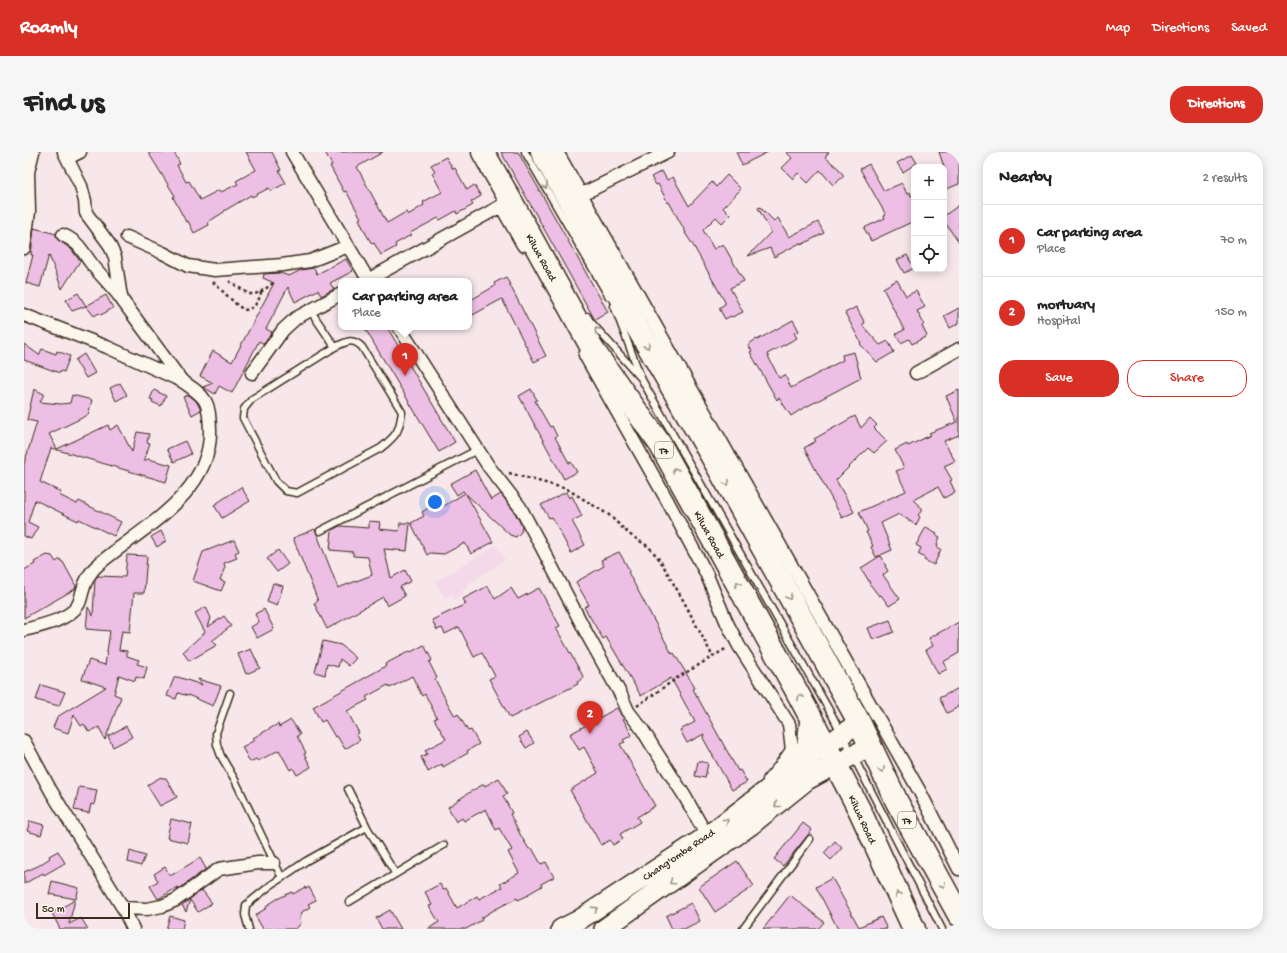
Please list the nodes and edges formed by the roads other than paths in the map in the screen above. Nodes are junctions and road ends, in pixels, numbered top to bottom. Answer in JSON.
{"nodes":[{"id":1,"x":33,"y":152,"type":"edge"},
{"id":2,"x":80,"y":152,"type":"edge"},
{"id":3,"x":292,"y":152,"type":"edge"},
{"id":4,"x":483,"y":152,"type":"edge"},
{"id":5,"x":526,"y":152,"type":"edge"},
{"id":6,"x":542,"y":152,"type":"edge"},
{"id":7,"x":557,"y":152,"type":"edge"},
{"id":8,"x":668,"y":152,"type":"edge"},
{"id":9,"x":66,"y":155,"type":"edge"},
{"id":10,"x":575,"y":198,"type":"junction"},
{"id":11,"x":512,"y":199,"type":"junction"},
{"id":12,"x":63,"y":235,"type":"dead end"},
{"id":13,"x":127,"y":238,"type":"dead end"},
{"id":14,"x":348,"y":246,"type":"junction"},
{"id":15,"x":24,"y":248,"type":"edge"},
{"id":16,"x":366,"y":278,"type":"edge"},
{"id":17,"x":373,"y":278,"type":"edge"},
{"id":18,"x":338,"y":296,"type":"edge"},
{"id":19,"x":122,"y":300,"type":"junction"},
{"id":20,"x":582,"y":308,"type":"dead end"},
{"id":21,"x":310,"y":310,"type":"junction"},
{"id":22,"x":24,"y":315,"type":"edge"},
{"id":23,"x":401,"y":330,"type":"edge"},
{"id":24,"x":335,"y":347,"type":"junction"},
{"id":25,"x":959,"y":349,"type":"edge"},
{"id":26,"x":252,"y":372,"type":"dead end"},
{"id":27,"x":916,"y":373,"type":"dead end"},
{"id":28,"x":642,"y":380,"type":"junction"},
{"id":29,"x":182,"y":381,"type":"junction"},
{"id":30,"x":479,"y":449,"type":"junction"},
{"id":31,"x":320,"y":531,"type":"dead end"},
{"id":32,"x":24,"y":630,"type":"edge"},
{"id":33,"x":230,"y":693,"type":"dead end"},
{"id":34,"x":810,"y":718,"type":"junction"},
{"id":35,"x":24,"y":742,"type":"edge"},
{"id":36,"x":848,"y":745,"type":"junction"},
{"id":37,"x":789,"y":773,"type":"junction"},
{"id":38,"x":807,"y":780,"type":"junction"},
{"id":39,"x":348,"y":789,"type":"dead end"},
{"id":40,"x":849,"y":790,"type":"junction"},
{"id":41,"x":753,"y":800,"type":"junction"},
{"id":42,"x":366,"y":827,"type":"junction"},
{"id":43,"x":706,"y":836,"type":"junction"},
{"id":44,"x":810,"y":839,"type":"dead end"},
{"id":45,"x":444,"y":845,"type":"dead end"},
{"id":46,"x":274,"y":863,"type":"junction"},
{"id":47,"x":959,"y":869,"type":"edge"},
{"id":48,"x":395,"y":873,"type":"junction"},
{"id":49,"x":282,"y":878,"type":"junction"},
{"id":50,"x":349,"y":902,"type":"dead end"},
{"id":51,"x":123,"y":908,"type":"junction"},
{"id":52,"x":959,"y":915,"type":"edge"},
{"id":53,"x":940,"y":928,"type":"edge"},
{"id":54,"x":133,"y":929,"type":"edge"},
{"id":55,"x":249,"y":929,"type":"edge"},
{"id":56,"x":561,"y":929,"type":"edge"},
{"id":57,"x":604,"y":929,"type":"edge"},
{"id":58,"x":743,"y":929,"type":"edge"},
{"id":59,"x":914,"y":929,"type":"edge"}],
"edges":[{"from":1,"to":15,"type":"street"},
{"from":2,"to":9,"type":"street"},
{"from":3,"to":14,"type":"street"},
{"from":4,"to":11,"type":"highway","name":"Kilwa Road","number":"T7"},
{"from":5,"to":28,"type":"lane","one_way":true},
{"from":6,"to":10,"type":"highway","name":"Kilwa Road","number":"T7"},
{"from":7,"to":10,"type":"street"},
{"from":8,"to":10,"type":"street"},
{"from":9,"to":19,"type":"street"},
{"from":10,"to":36,"type":"highway","name":"Kilwa Road","number":"T7","one_way":true},
{"from":10,"to":47,"type":"street"},
{"from":11,"to":17,"type":"street"},
{"from":34,"to":11,"type":"highway","name":"Kilwa Road","number":"T7","one_way":true},
{"from":11,"to":41,"type":"street"},
{"from":12,"to":19,"type":"street"},
{"from":13,"to":14,"type":"street"},
{"from":14,"to":16,"type":"street"},
{"from":18,"to":21,"type":"street"},
{"from":19,"to":29,"type":"street"},
{"from":28,"to":20,"type":"lane","one_way":true},
{"from":21,"to":24,"type":"lane"},
{"from":21,"to":26,"type":"street"},
{"from":22,"to":29,"type":"street"},
{"from":23,"to":30,"type":"street"},
{"from":24,"to":24,"type":"lane"},
{"from":25,"to":27,"type":"street"},
{"from":28,"to":36,"type":"lane"},
{"from":29,"to":32,"type":"street"},
{"from":30,"to":31,"type":"lane"},
{"from":30,"to":43,"type":"street"},
{"from":33,"to":46,"type":"lane"},
{"from":34,"to":36,"type":"highway","name":"Kilwa Road","number":"T7"},
{"from":34,"to":37,"type":"main road","name":"Chang'ombe Road"},
{"from":35,"to":51,"type":"street"},
{"from":36,"to":37,"type":"main road","name":"Chang'ombe Road"},
{"from":36,"to":38,"type":"main road","name":"Chang'ombe Road"},
{"from":36,"to":40,"type":"highway","name":"Kilwa Road","number":"T7"},
{"from":36,"to":52,"type":"highway","name":"Kilwa Road","number":"T7","one_way":true},
{"from":36,"to":53,"type":"lane"},
{"from":37,"to":41,"type":"main road","name":"Chang'ombe Road"},
{"from":38,"to":40,"type":"main road"},
{"from":38,"to":57,"type":"main road","name":"Chang'ombe Road","one_way":true},
{"from":39,"to":42,"type":"lane"},
{"from":59,"to":40,"type":"highway","name":"Kilwa Road","number":"T7","one_way":true},
{"from":43,"to":41,"type":"main road","name":"Chang'ombe Road","one_way":true},
{"from":42,"to":48,"type":"lane"},
{"from":42,"to":49,"type":"lane"},
{"from":56,"to":43,"type":"main road","name":"Chang'ombe Road","one_way":true},
{"from":44,"to":58,"type":"lane"},
{"from":45,"to":48,"type":"lane"},
{"from":46,"to":49,"type":"lane"},
{"from":46,"to":51,"type":"street"},
{"from":48,"to":50,"type":"lane"},
{"from":49,"to":55,"type":"lane"},
{"from":51,"to":54,"type":"street"}]}
